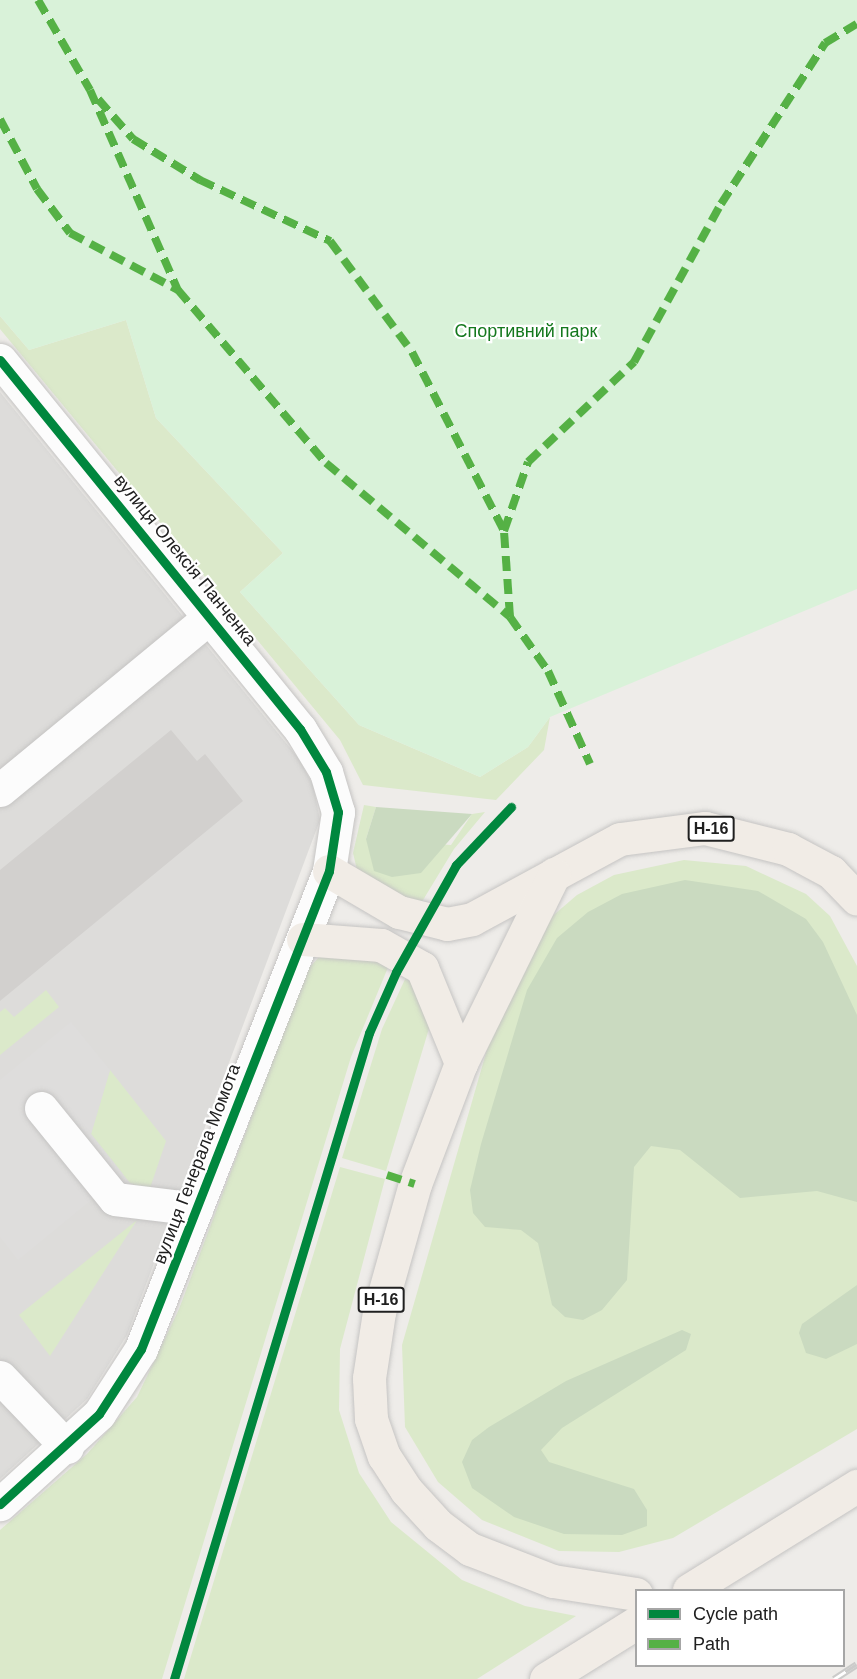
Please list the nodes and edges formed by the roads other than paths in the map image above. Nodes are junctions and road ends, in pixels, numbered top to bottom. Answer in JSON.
{"nodes":[{"id":1,"x":0,"y":360,"type":"edge"},
{"id":2,"x":211,"y":616,"type":"junction"},
{"id":3,"x":333,"y":788,"type":"joint"},
{"id":4,"x":0,"y":789,"type":"edge"},
{"id":5,"x":329,"y":871,"type":"junction"},
{"id":6,"x":554,"y":874,"type":"junction"},
{"id":7,"x":857,"y":899,"type":"edge"},
{"id":8,"x":303,"y":939,"type":"junction"},
{"id":9,"x":461,"y":1063,"type":"junction"},
{"id":10,"x":41,"y":1108,"type":"dead end"},
{"id":11,"x":196,"y":1209,"type":"junction"},
{"id":12,"x":0,"y":1377,"type":"edge"},
{"id":13,"x":67,"y":1447,"type":"junction"},
{"id":14,"x":857,"y":1486,"type":"edge"},
{"id":15,"x":0,"y":1504,"type":"edge"},
{"id":16,"x":690,"y":1589,"type":"edge"},
{"id":17,"x":635,"y":1594,"type":"edge"},
{"id":18,"x":635,"y":1624,"type":"edge"},
{"id":19,"x":546,"y":1679,"type":"edge"}],
"edges":[{"from":1,"to":2,"type":"street","name":"вулиця Олексія Панченка"},
{"from":2,"to":3,"type":"street","name":"вулиця Олексія Панченка"},
{"from":2,"to":4,"type":"street"},
{"from":3,"to":5,"type":"street","name":"вулиця Генерала Момота"},
{"from":5,"to":6,"type":"main road"},
{"from":5,"to":8,"type":"street","name":"вулиця Генерала Момота"},
{"from":6,"to":7,"type":"main road","number":"Н-16"},
{"from":6,"to":9,"type":"main road","number":"Н-16"},
{"from":8,"to":9,"type":"main road"},
{"from":8,"to":11,"type":"street","name":"вулиця Генерала Момота"},
{"from":9,"to":17,"type":"main road","number":"Н-16"},
{"from":10,"to":11,"type":"street"},
{"from":11,"to":13,"type":"street","name":"вулиця Генерала Момота"},
{"from":12,"to":13,"type":"street"},
{"from":13,"to":15,"type":"street","name":"вулиця Генерала Момота"},
{"from":14,"to":16,"type":"main road"},
{"from":18,"to":19,"type":"main road"}]}
